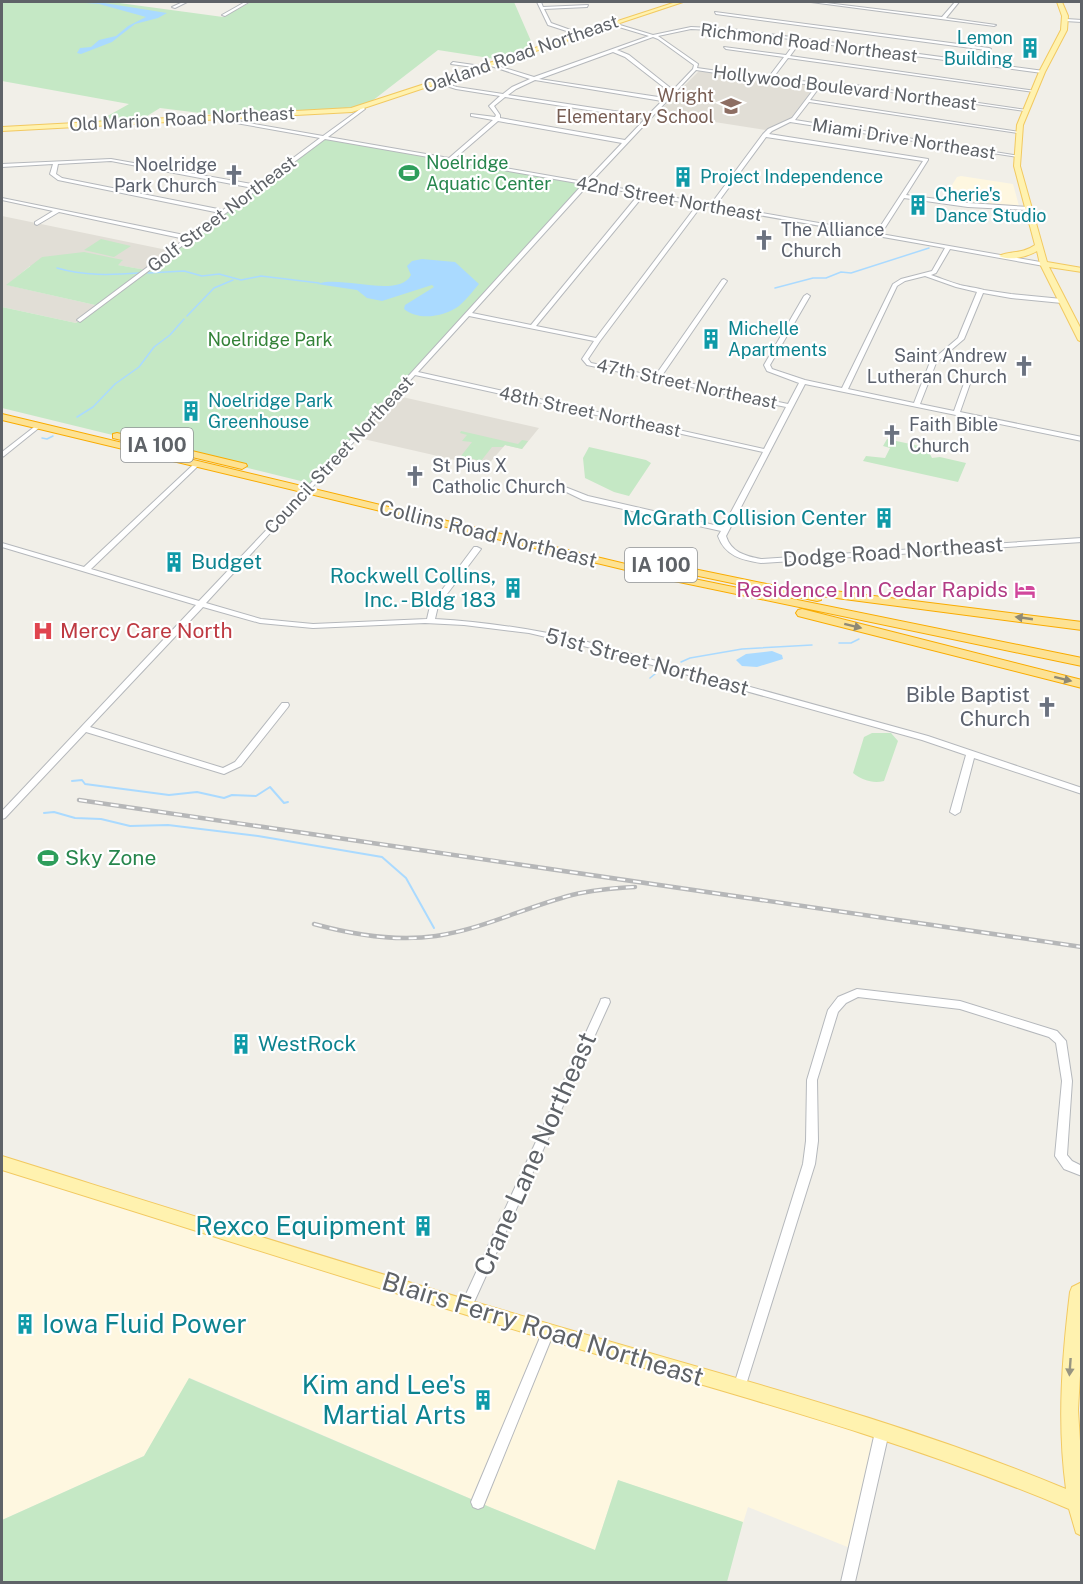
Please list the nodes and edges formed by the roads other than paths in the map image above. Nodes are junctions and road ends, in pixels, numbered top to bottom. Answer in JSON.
{"nodes":[{"id":1,"x":186,"y":2,"type":"edge"},
{"id":2,"x":247,"y":2,"type":"edge"},
{"id":3,"x":539,"y":2,"type":"edge"},
{"id":4,"x":680,"y":2,"type":"edge"},
{"id":5,"x":813,"y":2,"type":"edge"},
{"id":6,"x":957,"y":2,"type":"edge"},
{"id":7,"x":1060,"y":2,"type":"edge"},
{"id":8,"x":587,"y":6,"type":"dead end"},
{"id":9,"x":174,"y":7,"type":"dead end"},
{"id":10,"x":541,"y":8,"type":"junction"},
{"id":11,"x":716,"y":13,"type":"dead end"},
{"id":12,"x":224,"y":15,"type":"dead end"},
{"id":13,"x":944,"y":18,"type":"junction"},
{"id":14,"x":769,"y":20,"type":"junction"},
{"id":15,"x":1066,"y":20,"type":"junction"},
{"id":16,"x":1082,"y":21,"type":"edge"},
{"id":17,"x":610,"y":23,"type":"junction"},
{"id":18,"x":994,"y":25,"type":"dead end"},
{"id":19,"x":755,"y":33,"type":"junction"},
{"id":20,"x":578,"y":34,"type":"junction"},
{"id":21,"x":653,"y":36,"type":"junction"},
{"id":22,"x":800,"y":39,"type":"junction"},
{"id":23,"x":726,"y":48,"type":"dead end"},
{"id":24,"x":612,"y":50,"type":"junction"},
{"id":25,"x":787,"y":56,"type":"junction"},
{"id":26,"x":453,"y":63,"type":"dead end"},
{"id":27,"x":490,"y":64,"type":"junction"},
{"id":28,"x":980,"y":64,"type":"junction"},
{"id":29,"x":481,"y":67,"type":"junction"},
{"id":30,"x":695,"y":69,"type":"junction"},
{"id":31,"x":1042,"y":72,"type":"junction"},
{"id":32,"x":534,"y":79,"type":"junction"},
{"id":33,"x":601,"y":80,"type":"dead end"},
{"id":34,"x":769,"y":80,"type":"junction"},
{"id":35,"x":439,"y":82,"type":"junction"},
{"id":36,"x":820,"y":84,"type":"junction"},
{"id":37,"x":591,"y":88,"type":"junction"},
{"id":38,"x":1034,"y":90,"type":"junction"},
{"id":39,"x":673,"y":92,"type":"junction"},
{"id":40,"x":504,"y":95,"type":"junction"},
{"id":41,"x":666,"y":100,"type":"junction"},
{"id":42,"x":808,"y":101,"type":"junction"},
{"id":43,"x":363,"y":108,"type":"junction"},
{"id":44,"x":1025,"y":110,"type":"junction"},
{"id":45,"x":473,"y":115,"type":"dead end"},
{"id":46,"x":224,"y":116,"type":"junction"},
{"id":47,"x":648,"y":118,"type":"junction"},
{"id":48,"x":497,"y":119,"type":"junction"},
{"id":49,"x":790,"y":122,"type":"junction"},
{"id":50,"x":2,"y":129,"type":"edge"},
{"id":51,"x":1018,"y":132,"type":"junction"},
{"id":52,"x":765,"y":135,"type":"junction"},
{"id":53,"x":324,"y":137,"type":"junction"},
{"id":54,"x":625,"y":142,"type":"junction"},
{"id":55,"x":1018,"y":156,"type":"junction"},
{"id":56,"x":450,"y":160,"type":"junction"},
{"id":57,"x":56,"y":162,"type":"junction"},
{"id":58,"x":2,"y":165,"type":"edge"},
{"id":59,"x":585,"y":184,"type":"junction"},
{"id":60,"x":258,"y":187,"type":"junction"},
{"id":61,"x":642,"y":194,"type":"junction"},
{"id":62,"x":903,"y":196,"type":"junction"},
{"id":63,"x":2,"y":199,"type":"edge"},
{"id":64,"x":700,"y":204,"type":"junction"},
{"id":65,"x":712,"y":206,"type":"junction"},
{"id":66,"x":1028,"y":208,"type":"junction"},
{"id":67,"x":57,"y":211,"type":"junction"},
{"id":68,"x":224,"y":212,"type":"junction"},
{"id":69,"x":37,"y":223,"type":"dead end"},
{"id":70,"x":877,"y":235,"type":"junction"},
{"id":71,"x":190,"y":238,"type":"junction"},
{"id":72,"x":1038,"y":246,"type":"junction"},
{"id":73,"x":949,"y":247,"type":"junction"},
{"id":74,"x":1003,"y":256,"type":"junction"},
{"id":75,"x":1044,"y":264,"type":"junction"},
{"id":76,"x":1082,"y":270,"type":"edge"},
{"id":77,"x":927,"y":275,"type":"junction"},
{"id":78,"x":724,"y":281,"type":"dead end"},
{"id":79,"x":981,"y":290,"type":"junction"},
{"id":80,"x":807,"y":296,"type":"dead end"},
{"id":81,"x":1062,"y":301,"type":"junction"},
{"id":82,"x":469,"y":314,"type":"junction"},
{"id":83,"x":80,"y":320,"type":"dead end"},
{"id":84,"x":532,"y":327,"type":"junction"},
{"id":85,"x":598,"y":340,"type":"junction"},
{"id":86,"x":1082,"y":340,"type":"edge"},
{"id":87,"x":414,"y":374,"type":"junction"},
{"id":88,"x":970,"y":375,"type":"dead end"},
{"id":89,"x":657,"y":378,"type":"junction"},
{"id":90,"x":802,"y":382,"type":"junction"},
{"id":91,"x":844,"y":391,"type":"junction"},
{"id":92,"x":790,"y":406,"type":"junction"},
{"id":93,"x":916,"y":406,"type":"junction"},
{"id":94,"x":2,"y":408,"type":"edge"},
{"id":95,"x":956,"y":414,"type":"junction"},
{"id":96,"x":2,"y":417,"type":"edge"},
{"id":97,"x":38,"y":426,"type":"junction"},
{"id":98,"x":1082,"y":440,"type":"edge"},
{"id":99,"x":142,"y":442,"type":"junction"},
{"id":100,"x":766,"y":451,"type":"junction"},
{"id":101,"x":2,"y":454,"type":"edge"},
{"id":102,"x":196,"y":465,"type":"junction"},
{"id":103,"x":310,"y":487,"type":"junction"},
{"id":104,"x":560,"y":487,"type":"dead end"},
{"id":105,"x":725,"y":530,"type":"junction"},
{"id":106,"x":1082,"y":540,"type":"edge"},
{"id":107,"x":2,"y":545,"type":"edge"},
{"id":108,"x":477,"y":549,"type":"dead end"},
{"id":109,"x":606,"y":554,"type":"junction"},
{"id":110,"x":85,"y":570,"type":"junction"},
{"id":111,"x":655,"y":574,"type":"junction"},
{"id":112,"x":200,"y":604,"type":"junction"},
{"id":113,"x":430,"y":622,"type":"junction"},
{"id":114,"x":1082,"y":626,"type":"edge"},
{"id":115,"x":1082,"y":653,"type":"edge"},
{"id":116,"x":1082,"y":662,"type":"edge"},
{"id":117,"x":1082,"y":684,"type":"edge"},
{"id":118,"x":285,"y":705,"type":"dead end"},
{"id":119,"x":84,"y":728,"type":"junction"},
{"id":120,"x":971,"y":753,"type":"junction"},
{"id":121,"x":1082,"y":791,"type":"edge"},
{"id":122,"x":955,"y":812,"type":"dead end"},
{"id":123,"x":2,"y":816,"type":"edge"},
{"id":124,"x":605,"y":1002,"type":"dead end"},
{"id":125,"x":2,"y":1163,"type":"edge"},
{"id":126,"x":1082,"y":1171,"type":"edge"},
{"id":127,"x":1082,"y":1289,"type":"edge"},
{"id":128,"x":466,"y":1307,"type":"junction"},
{"id":129,"x":548,"y":1332,"type":"junction"},
{"id":130,"x":740,"y":1388,"type":"junction"},
{"id":131,"x":882,"y":1432,"type":"junction"},
{"id":132,"x":478,"y":1502,"type":"dead end"},
{"id":133,"x":1079,"y":1503,"type":"edge"},
{"id":134,"x":1082,"y":1527,"type":"edge"},
{"id":135,"x":848,"y":1582,"type":"edge"}],
"edges":[{"from":1,"to":9,"type":"street"},
{"from":2,"to":12,"type":"street"},
{"from":3,"to":10,"type":"street"},
{"from":4,"to":17,"type":"main road","name":"Oakland Road Northeast"},
{"from":5,"to":13,"type":"street"},
{"from":6,"to":13,"type":"street"},
{"from":7,"to":15,"type":"main road"},
{"from":8,"to":10,"type":"street"},
{"from":10,"to":20,"type":"street"},
{"from":11,"to":14,"type":"street"},
{"from":13,"to":18,"type":"street"},
{"from":14,"to":19,"type":"street"},
{"from":14,"to":28,"type":"street"},
{"from":15,"to":16,"type":"street"},
{"from":15,"to":31,"type":"main road"},
{"from":17,"to":20,"type":"main road","name":"Oakland Road Northeast"},
{"from":17,"to":21,"type":"street","name":"Hollywood Boulevard Northeast"},
{"from":19,"to":21,"type":"street","name":"Richmond Road Northeast"},
{"from":19,"to":22,"type":"street","name":"Richmond Road Northeast"},
{"from":20,"to":27,"type":"main road","name":"Oakland Road Northeast"},
{"from":21,"to":24,"type":"street","name":"Richmond Road Northeast"},
{"from":21,"to":30,"type":"street","name":"Hollywood Boulevard Northeast"},
{"from":22,"to":25,"type":"street"},
{"from":22,"to":28,"type":"street","name":"Richmond Road Northeast"},
{"from":23,"to":25,"type":"street"},
{"from":24,"to":32,"type":"street","name":"Richmond Road Northeast"},
{"from":24,"to":39,"type":"street"},
{"from":25,"to":34,"type":"street"},
{"from":25,"to":38,"type":"street"},
{"from":26,"to":29,"type":"street"},
{"from":27,"to":29,"type":"main road","name":"Oakland Road Northeast"},
{"from":27,"to":32,"type":"street"},
{"from":28,"to":31,"type":"street","name":"Richmond Road Northeast"},
{"from":29,"to":35,"type":"main road","name":"Oakland Road Northeast"},
{"from":30,"to":34,"type":"street","name":"Hollywood Boulevard Northeast"},
{"from":30,"to":39,"type":"street","name":"Council Street Northeast"},
{"from":31,"to":38,"type":"main road"},
{"from":32,"to":37,"type":"street"},
{"from":32,"to":40,"type":"street","name":"Richmond Road Northeast"},
{"from":33,"to":37,"type":"street"},
{"from":34,"to":36,"type":"street","name":"Hollywood Boulevard Northeast"},
{"from":35,"to":40,"type":"street"},
{"from":35,"to":43,"type":"main road","name":"Oakland Road Northeast"},
{"from":36,"to":42,"type":"street"},
{"from":36,"to":44,"type":"street","name":"Hollywood Boulevard Northeast"},
{"from":37,"to":41,"type":"street"},
{"from":38,"to":44,"type":"main road"},
{"from":39,"to":41,"type":"street","name":"Council Street Northeast"},
{"from":40,"to":47,"type":"street"},
{"from":40,"to":48,"type":"street"},
{"from":41,"to":47,"type":"street","name":"Council Street Northeast"},
{"from":42,"to":49,"type":"street"},
{"from":42,"to":51,"type":"street"},
{"from":43,"to":46,"type":"main road","name":"Old Marion Road Northeast"},
{"from":43,"to":53,"type":"street","name":"Golf Street Northeast"},
{"from":44,"to":51,"type":"main road"},
{"from":45,"to":48,"type":"street"},
{"from":46,"to":50,"type":"main road","name":"Old Marion Road Northeast"},
{"from":46,"to":53,"type":"street","name":"42nd Street Northeast"},
{"from":47,"to":54,"type":"street","name":"Council Street Northeast"},
{"from":48,"to":54,"type":"street"},
{"from":48,"to":56,"type":"street"},
{"from":49,"to":52,"type":"street"},
{"from":49,"to":55,"type":"street","name":"Miami Drive Northeast"},
{"from":51,"to":55,"type":"main road"},
{"from":52,"to":62,"type":"street"},
{"from":52,"to":65,"type":"street"},
{"from":53,"to":56,"type":"street","name":"42nd Street Northeast"},
{"from":53,"to":60,"type":"street","name":"Golf Street Northeast"},
{"from":54,"to":59,"type":"street","name":"Council Street Northeast"},
{"from":55,"to":66,"type":"main road"},
{"from":56,"to":59,"type":"street","name":"42nd Street Northeast"},
{"from":57,"to":58,"type":"street"},
{"from":57,"to":60,"type":"street"},
{"from":57,"to":68,"type":"street"},
{"from":59,"to":61,"type":"street","name":"42nd Street Northeast"},
{"from":59,"to":82,"type":"street","name":"Council Street Northeast"},
{"from":60,"to":68,"type":"street","name":"Golf Street Northeast"},
{"from":61,"to":64,"type":"street","name":"42nd Street Northeast"},
{"from":61,"to":84,"type":"street"},
{"from":62,"to":66,"type":"street"},
{"from":62,"to":70,"type":"street"},
{"from":63,"to":67,"type":"street"},
{"from":64,"to":65,"type":"street","name":"42nd Street Northeast"},
{"from":64,"to":85,"type":"street"},
{"from":65,"to":70,"type":"street","name":"42nd Street Northeast"},
{"from":66,"to":72,"type":"main road"},
{"from":67,"to":69,"type":"street"},
{"from":67,"to":71,"type":"street"},
{"from":68,"to":71,"type":"street","name":"Golf Street Northeast"},
{"from":70,"to":73,"type":"street","name":"42nd Street Northeast"},
{"from":71,"to":83,"type":"street","name":"Golf Street Northeast"},
{"from":72,"to":74,"type":"main road"},
{"from":72,"to":75,"type":"main road"},
{"from":73,"to":74,"type":"street","name":"42nd Street Northeast"},
{"from":73,"to":77,"type":"street"},
{"from":74,"to":75,"type":"street","name":"42nd Street Northeast"},
{"from":75,"to":76,"type":"main road","name":"42nd Street Northeast"},
{"from":75,"to":81,"type":"main road"},
{"from":77,"to":79,"type":"street"},
{"from":77,"to":91,"type":"street"},
{"from":78,"to":89,"type":"street"},
{"from":79,"to":81,"type":"street"},
{"from":79,"to":93,"type":"street"},
{"from":80,"to":90,"type":"street"},
{"from":81,"to":86,"type":"main road"},
{"from":82,"to":84,"type":"street"},
{"from":82,"to":87,"type":"street","name":"Council Street Northeast"},
{"from":84,"to":85,"type":"street"},
{"from":85,"to":89,"type":"street","name":"47th Street Northeast"},
{"from":87,"to":100,"type":"street","name":"48th Street Northeast"},
{"from":87,"to":103,"type":"street","name":"Council Street Northeast"},
{"from":88,"to":95,"type":"street"},
{"from":89,"to":92,"type":"street","name":"47th Street Northeast"},
{"from":90,"to":91,"type":"street"},
{"from":90,"to":92,"type":"street"},
{"from":91,"to":93,"type":"street"},
{"from":92,"to":100,"type":"street"},
{"from":93,"to":95,"type":"street"},
{"from":94,"to":99,"type":"highway","name":"Collins Road Northeast","number":"IA 100"},
{"from":95,"to":98,"type":"street"},
{"from":96,"to":97,"type":"highway","name":"Collins Road Northeast","number":"IA 100"},
{"from":97,"to":99,"type":"highway","name":"Collins Road Northeast"},
{"from":97,"to":101,"type":"street"},
{"from":97,"to":102,"type":"highway","name":"Collins Road Northeast","number":"IA 100"},
{"from":99,"to":103,"type":"highway","name":"Collins Road Northeast","number":"IA 100"},
{"from":100,"to":105,"type":"street"},
{"from":102,"to":103,"type":"highway","name":"Collins Road Northeast","number":"IA 100"},
{"from":102,"to":110,"type":"street"},
{"from":103,"to":109,"type":"highway","name":"Collins Road Northeast","number":"IA 100"},
{"from":103,"to":111,"type":"highway","name":"Collins Road Northeast","number":"IA 100"},
{"from":103,"to":112,"type":"street","name":"Council Street Northeast"},
{"from":104,"to":105,"type":"street"},
{"from":105,"to":106,"type":"street","name":"Dodge Road Northeast"},
{"from":107,"to":110,"type":"street","name":"51st Street Northeast"},
{"from":108,"to":113,"type":"street"},
{"from":114,"to":109,"type":"highway","one_way":true},
{"from":109,"to":115,"type":"highway","name":"Collins Road Northeast","number":"IA 100"},
{"from":110,"to":112,"type":"street","name":"51st Street Northeast"},
{"from":111,"to":116,"type":"highway","name":"Collins Road Northeast","number":"IA 100"},
{"from":111,"to":117,"type":"highway","one_way":true},
{"from":112,"to":113,"type":"street","name":"51st Street Northeast"},
{"from":112,"to":119,"type":"street","name":"Council Street Northeast"},
{"from":113,"to":120,"type":"street","name":"51st Street Northeast"},
{"from":118,"to":119,"type":"street"},
{"from":119,"to":123,"type":"street","name":"Council Street Northeast"},
{"from":120,"to":121,"type":"street","name":"51st Street Northeast"},
{"from":120,"to":122,"type":"street"},
{"from":124,"to":128,"type":"street","name":"Crane Lane Northeast"},
{"from":125,"to":128,"type":"main road","name":"Blairs Ferry Road Northeast"},
{"from":126,"to":130,"type":"street"},
{"from":127,"to":133,"type":"main road","one_way":true},
{"from":128,"to":129,"type":"main road","name":"Blairs Ferry Road Northeast"},
{"from":129,"to":130,"type":"main road","name":"Blairs Ferry Road Northeast"},
{"from":129,"to":132,"type":"street"},
{"from":130,"to":131,"type":"main road","name":"Blairs Ferry Road Northeast"},
{"from":131,"to":133,"type":"main road","name":"Blairs Ferry Road Northeast"},
{"from":131,"to":135,"type":"street"},
{"from":133,"to":134,"type":"main road"}]}
